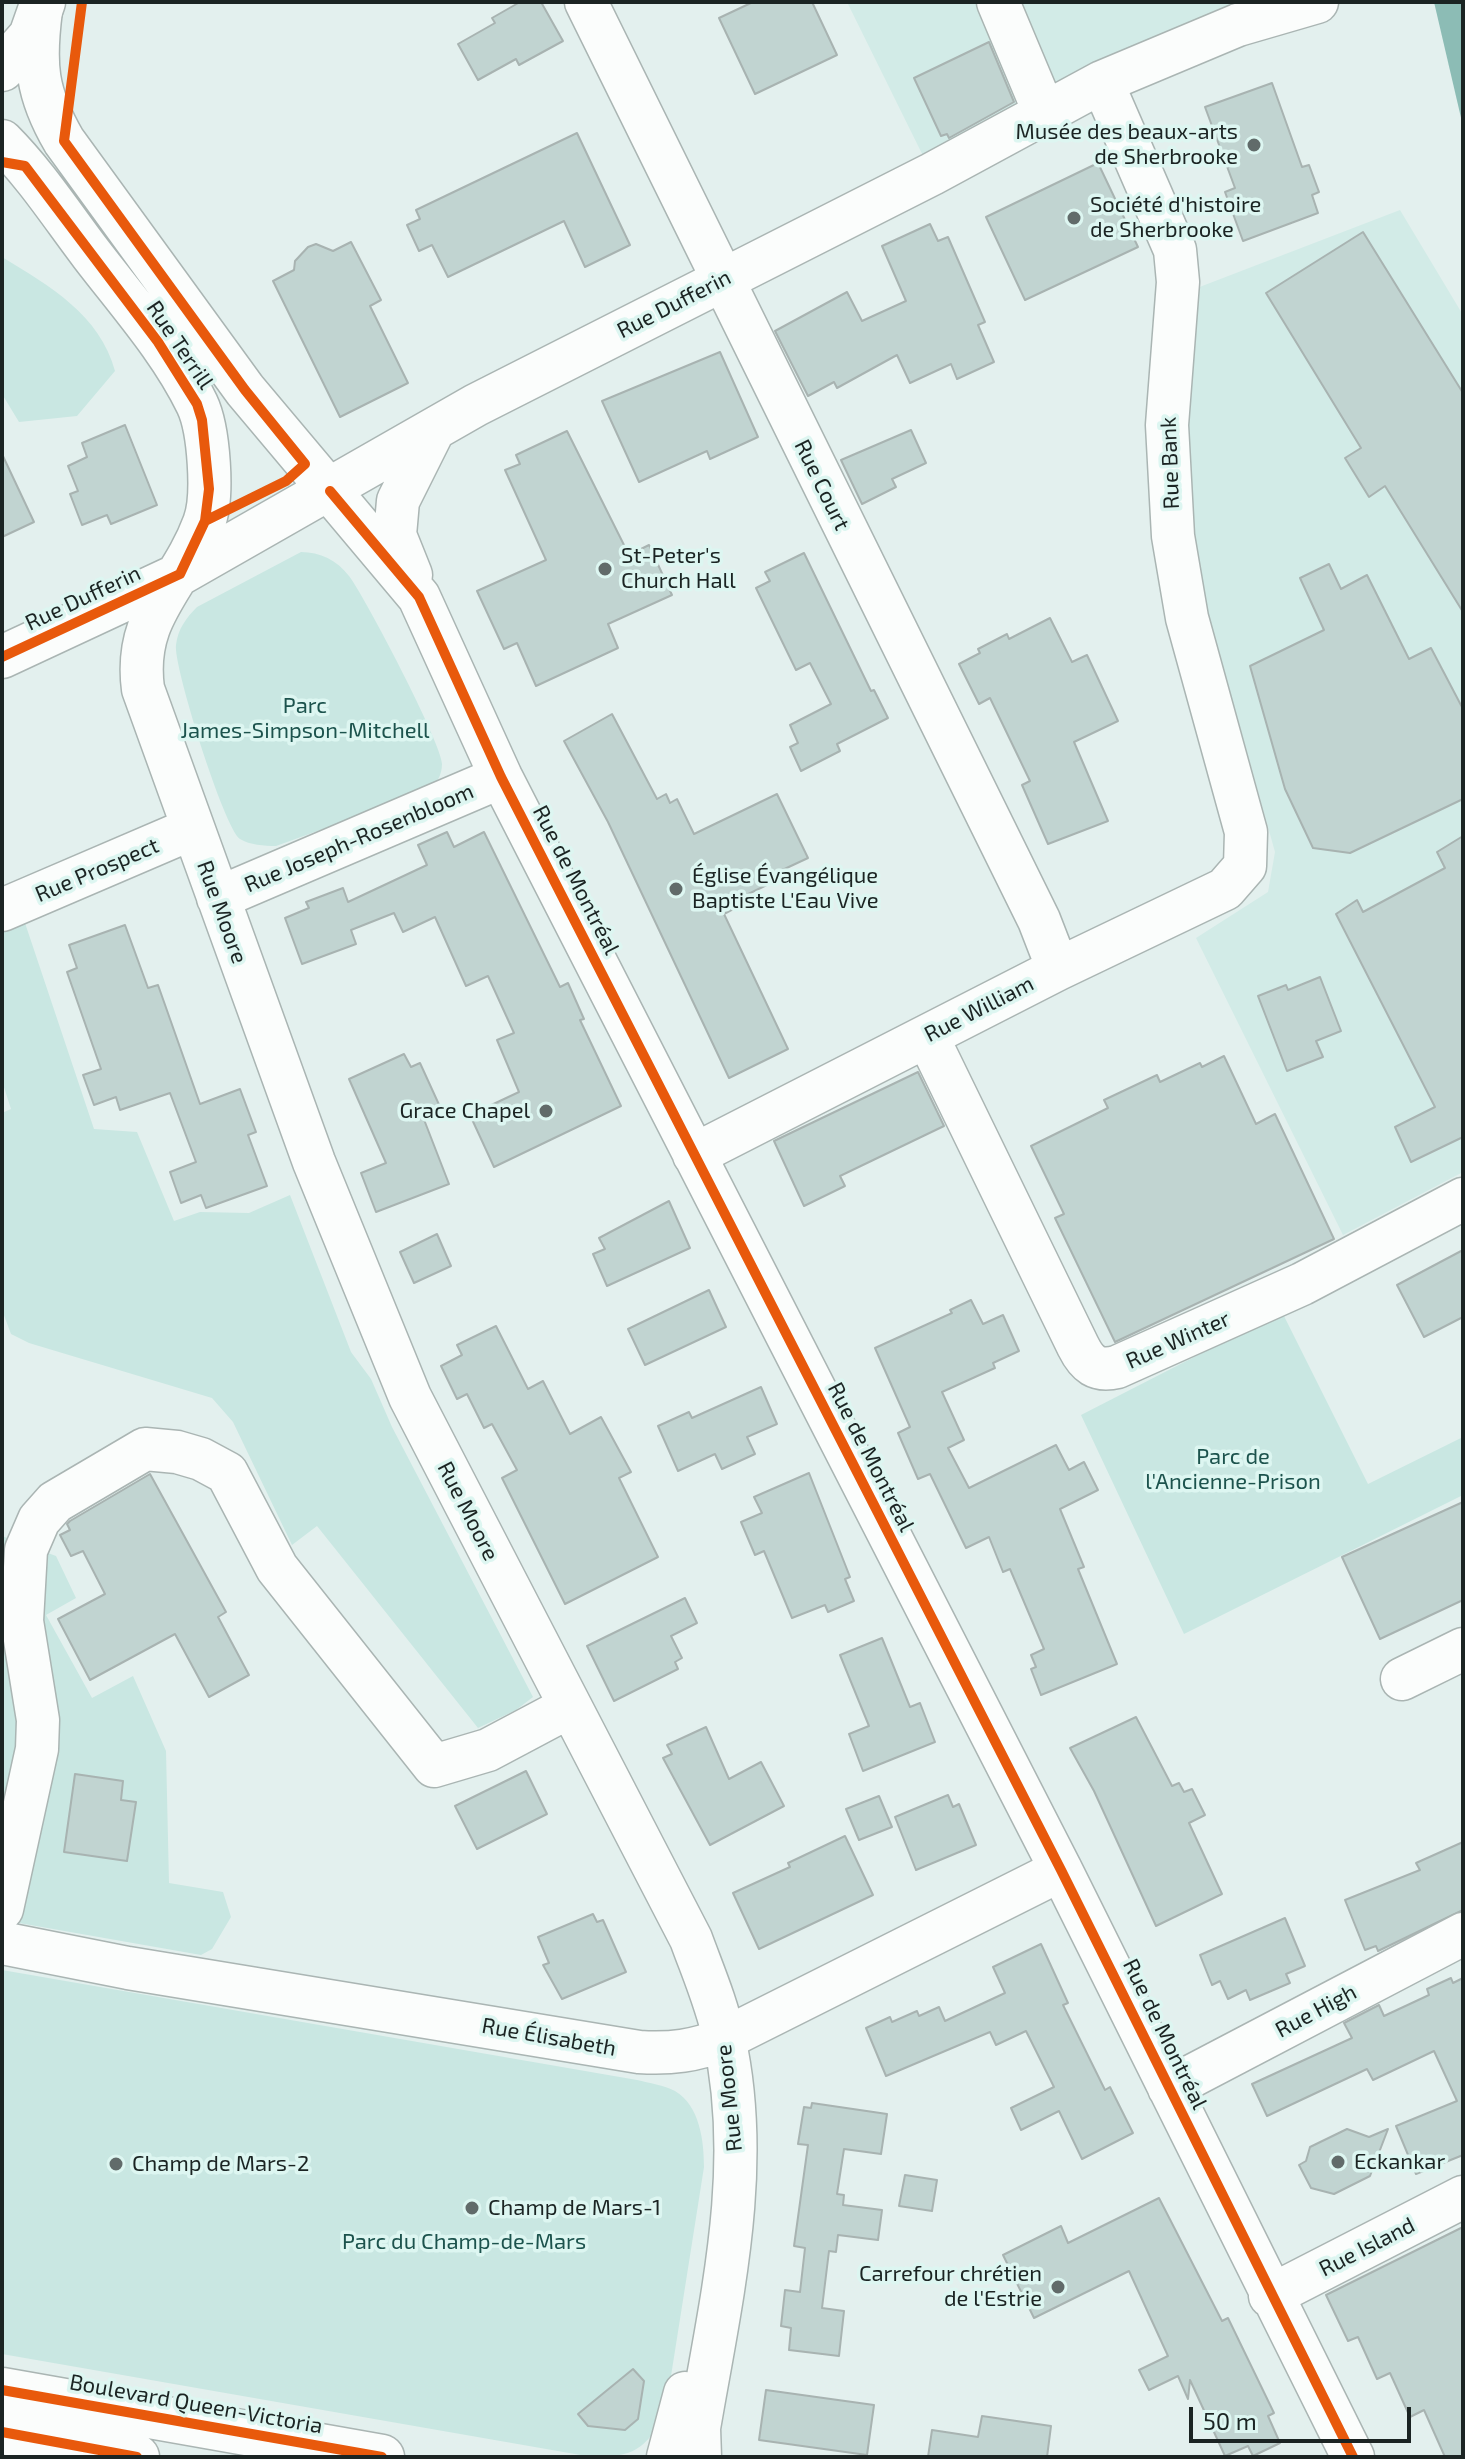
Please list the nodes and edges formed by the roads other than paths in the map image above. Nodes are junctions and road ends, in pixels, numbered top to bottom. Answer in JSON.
{"nodes":[{"id":1,"x":586,"y":2,"type":"edge"},
{"id":2,"x":998,"y":2,"type":"edge"},
{"id":3,"x":1317,"y":2,"type":"edge"},
{"id":4,"x":42,"y":6,"type":"edge"},
{"id":5,"x":1234,"y":14,"type":"edge"},
{"id":6,"x":2,"y":69,"type":"edge"},
{"id":7,"x":1102,"y":82,"type":"junction"},
{"id":8,"x":1045,"y":114,"type":"junction"},
{"id":9,"x":2,"y":141,"type":"edge"},
{"id":10,"x":722,"y":280,"type":"junction"},
{"id":11,"x":435,"y":428,"type":"junction"},
{"id":12,"x":330,"y":491,"type":"junction"},
{"id":13,"x":180,"y":574,"type":"junction"},
{"id":14,"x":419,"y":597,"type":"junction"},
{"id":15,"x":2,"y":657,"type":"edge"},
{"id":16,"x":501,"y":777,"type":"junction"},
{"id":17,"x":191,"y":829,"type":"junction"},
{"id":18,"x":1247,"y":851,"type":"joint"},
{"id":19,"x":218,"y":898,"type":"junction"},
{"id":20,"x":2,"y":910,"type":"edge"},
{"id":21,"x":1058,"y":969,"type":"junction"},
{"id":22,"x":927,"y":1036,"type":"junction"},
{"id":23,"x":694,"y":1155,"type":"junction"},
{"id":24,"x":1463,"y":1199,"type":"edge"},
{"id":25,"x":1463,"y":1649,"type":"edge"},
{"id":26,"x":1402,"y":1679,"type":"dead end"},
{"id":27,"x":569,"y":1707,"type":"junction"},
{"id":28,"x":1061,"y":1870,"type":"junction"},
{"id":29,"x":2,"y":1909,"type":"edge"},
{"id":30,"x":1463,"y":1934,"type":"edge"},
{"id":31,"x":2,"y":1943,"type":"edge"},
{"id":32,"x":724,"y":2039,"type":"junction"},
{"id":33,"x":1169,"y":2088,"type":"junction"},
{"id":34,"x":1463,"y":2197,"type":"edge"},
{"id":35,"x":1270,"y":2296,"type":"junction"},
{"id":36,"x":714,"y":2340,"type":"junction"},
{"id":37,"x":2,"y":2390,"type":"edge"},
{"id":38,"x":2,"y":2432,"type":"edge"},
{"id":39,"x":147,"y":2437,"type":"edge"},
{"id":40,"x":137,"y":2457,"type":"edge"},
{"id":41,"x":382,"y":2457,"type":"edge"},
{"id":42,"x":668,"y":2457,"type":"edge"},
{"id":43,"x":700,"y":2457,"type":"edge"},
{"id":44,"x":1353,"y":2457,"type":"edge"}],
"edges":[{"from":1,"to":10,"type":"street","name":"Rue Court"},
{"from":2,"to":8,"type":"street"},
{"from":3,"to":5,"type":"street","name":"Rue Dufferin"},
{"from":4,"to":6,"type":"main road"},
{"from":4,"to":12,"type":"street","name":"Rue Terrill"},
{"from":5,"to":7,"type":"street","name":"Rue Dufferin"},
{"from":7,"to":8,"type":"street","name":"Rue Dufferin"},
{"from":7,"to":18,"type":"street","name":"Rue Bank"},
{"from":8,"to":10,"type":"street","name":"Rue Dufferin"},
{"from":9,"to":13,"type":"street","name":"Rue Terrill"},
{"from":10,"to":11,"type":"street","name":"Rue Dufferin"},
{"from":10,"to":21,"type":"street","name":"Rue Court"},
{"from":11,"to":12,"type":"street","name":"Rue Dufferin"},
{"from":11,"to":14,"type":"street"},
{"from":12,"to":13,"type":"street","name":"Rue Dufferin"},
{"from":12,"to":14,"type":"street","name":"Rue de Montréal"},
{"from":13,"to":15,"type":"street","name":"Rue Dufferin"},
{"from":13,"to":17,"type":"street","name":"Rue Moore"},
{"from":14,"to":16,"type":"street","name":"Rue de Montréal"},
{"from":16,"to":19,"type":"street","name":"Rue Joseph-Rosenbloom"},
{"from":16,"to":23,"type":"street","name":"Rue de Montréal"},
{"from":17,"to":19,"type":"street","name":"Rue Moore"},
{"from":17,"to":20,"type":"street","name":"Rue Prospect"},
{"from":18,"to":21,"type":"street","name":"Rue William"},
{"from":19,"to":27,"type":"street","name":"Rue Moore"},
{"from":21,"to":22,"type":"street","name":"Rue William"},
{"from":22,"to":23,"type":"street","name":"Rue William"},
{"from":22,"to":24,"type":"street","name":"Rue Winter"},
{"from":23,"to":28,"type":"street","name":"Rue de Montréal"},
{"from":25,"to":26,"type":"street"},
{"from":27,"to":29,"type":"street"},
{"from":27,"to":32,"type":"street","name":"Rue Moore"},
{"from":28,"to":32,"type":"street","name":"Rue Élisabeth"},
{"from":28,"to":33,"type":"street","name":"Rue de Montréal"},
{"from":30,"to":33,"type":"street","name":"Rue High"},
{"from":31,"to":32,"type":"street","name":"Rue Élisabeth"},
{"from":32,"to":36,"type":"street","name":"Rue Moore"},
{"from":33,"to":35,"type":"street","name":"Rue de Montréal"},
{"from":34,"to":35,"type":"street","name":"Rue Island"},
{"from":35,"to":44,"type":"street","name":"Rue de Montréal"},
{"from":36,"to":42,"type":"street"},
{"from":36,"to":43,"type":"street","name":"Rue Moore"},
{"from":37,"to":39,"type":"main road","name":"Boulevard Queen-Victoria"},
{"from":38,"to":40,"type":"main road"},
{"from":39,"to":41,"type":"main road","name":"Boulevard Queen-Victoria"}]}
